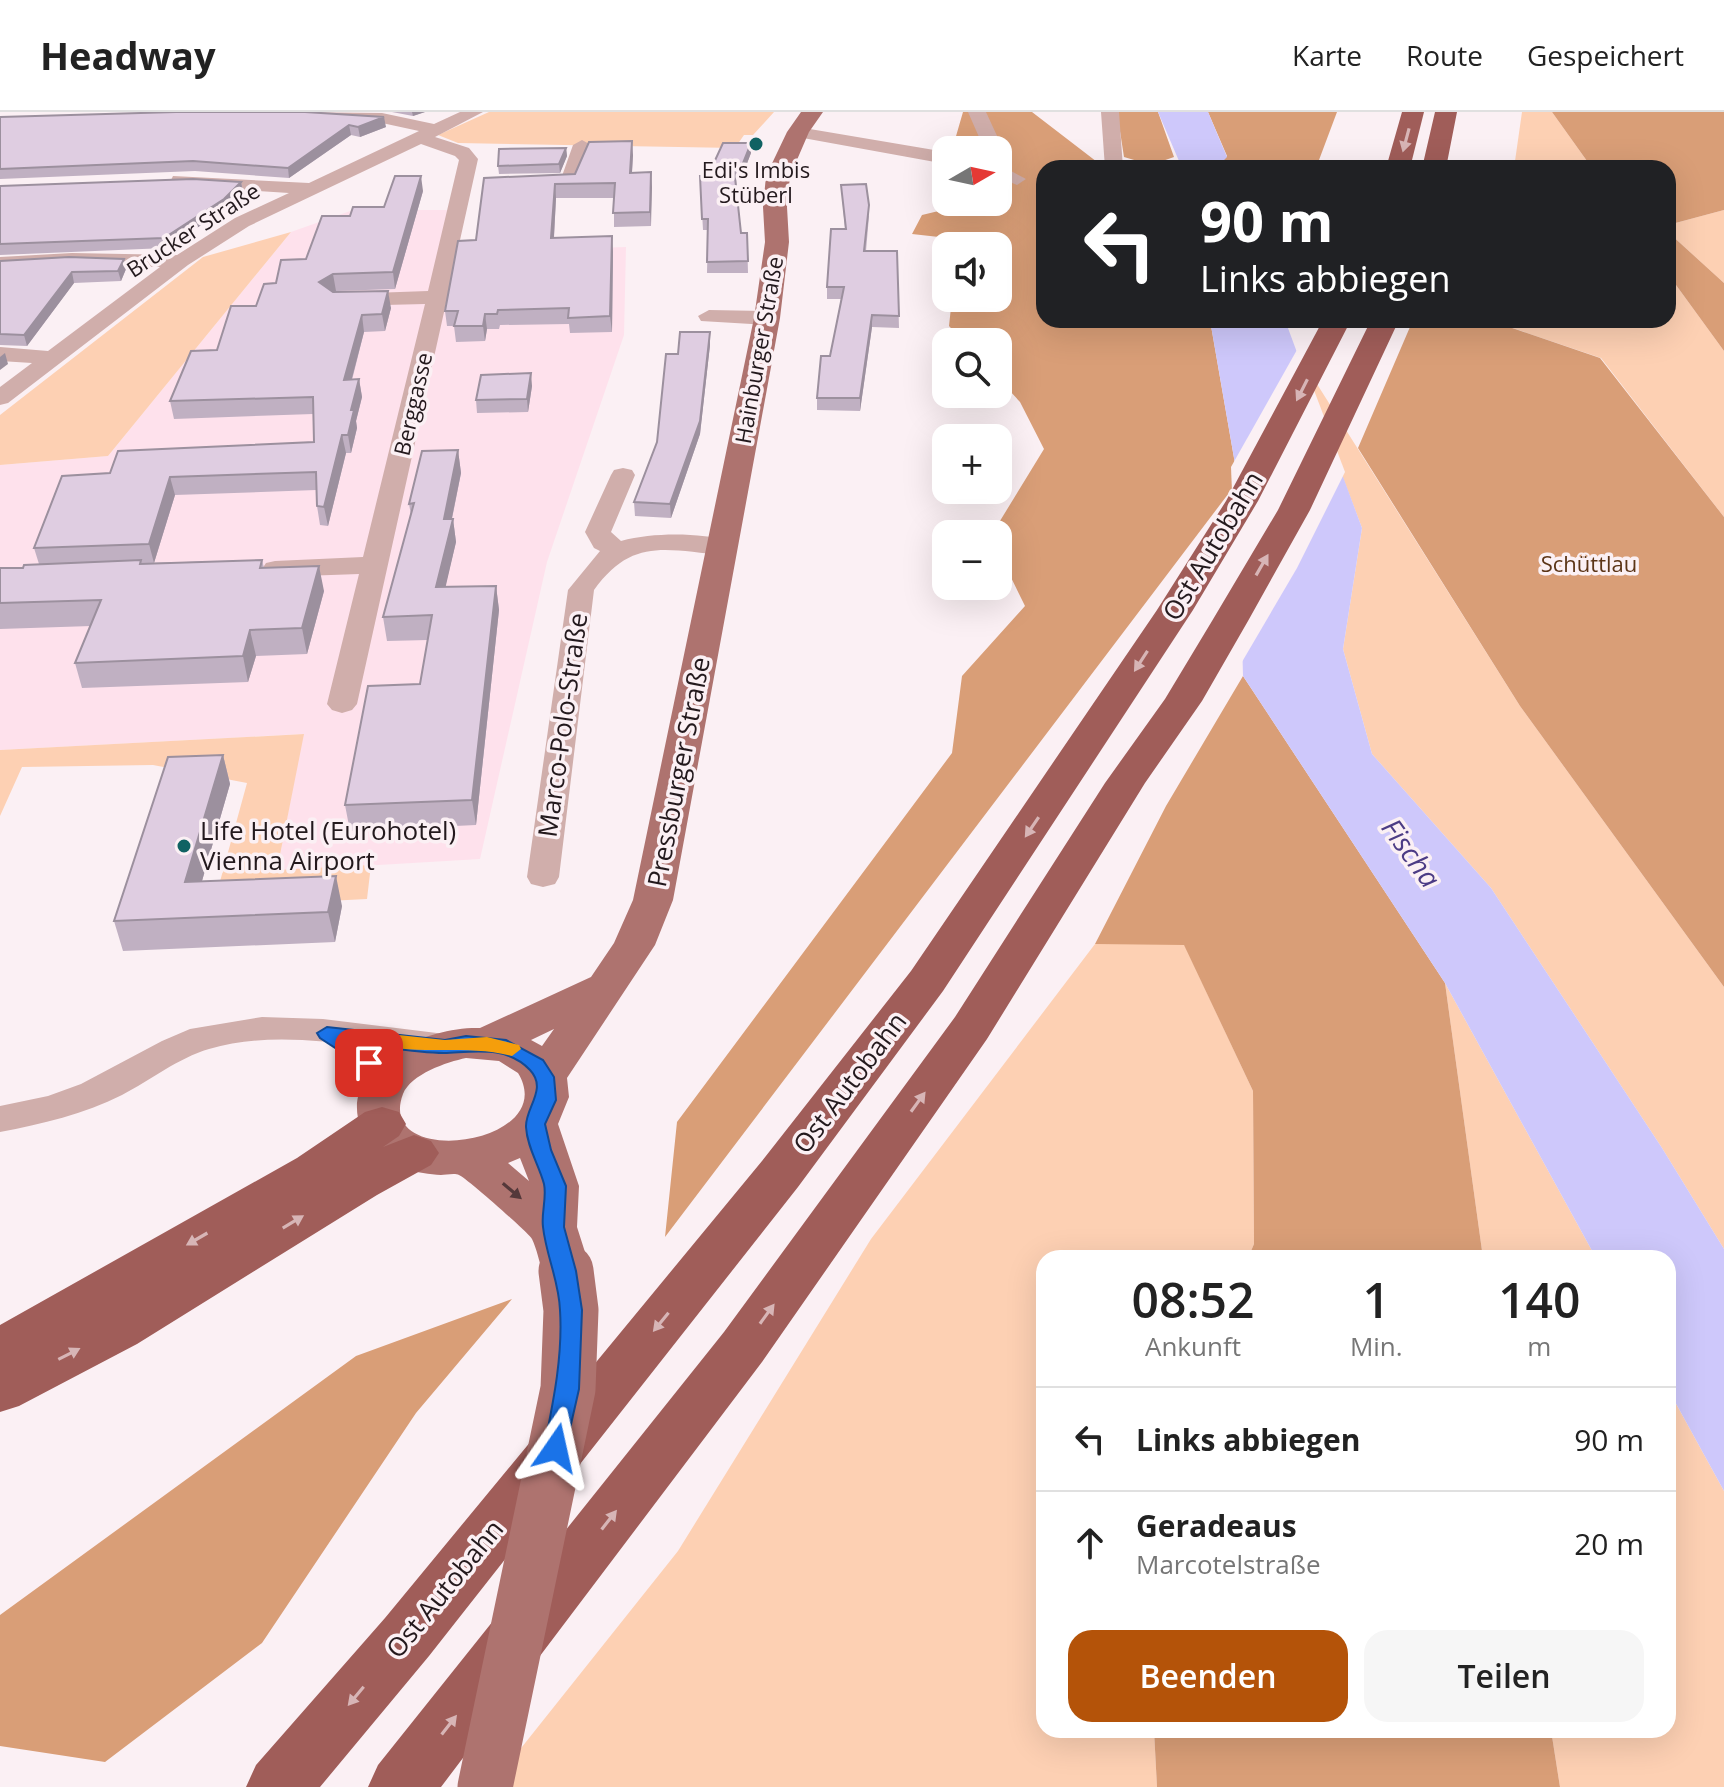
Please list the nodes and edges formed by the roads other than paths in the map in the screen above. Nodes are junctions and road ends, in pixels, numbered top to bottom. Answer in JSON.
{"nodes":[{"id":1,"x":284,"y":112,"type":"edge"},
{"id":2,"x":474,"y":112,"type":"edge"},
{"id":3,"x":977,"y":112,"type":"edge"},
{"id":4,"x":1110,"y":112,"type":"edge"},
{"id":5,"x":1413,"y":112,"type":"edge"},
{"id":6,"x":1446,"y":112,"type":"edge"},
{"id":7,"x":805,"y":122,"type":"edge"},
{"id":8,"x":425,"y":133,"type":"junction"},
{"id":9,"x":988,"y":136,"type":"edge"},
{"id":10,"x":582,"y":145,"type":"dead end"},
{"id":11,"x":932,"y":154,"type":"edge"},
{"id":12,"x":1113,"y":160,"type":"edge"},
{"id":13,"x":1400,"y":160,"type":"edge"},
{"id":14,"x":1436,"y":160,"type":"edge"},
{"id":15,"x":1012,"y":177,"type":"edge"},
{"id":16,"x":1017,"y":179,"type":"dead end"},
{"id":17,"x":165,"y":181,"type":"edge"},
{"id":18,"x":510,"y":183,"type":"edge"},
{"id":19,"x":308,"y":188,"type":"junction"},
{"id":20,"x":181,"y":261,"type":"junction"},
{"id":21,"x":0,"y":263,"type":"edge"},
{"id":22,"x":438,"y":297,"type":"junction"},
{"id":23,"x":336,"y":300,"type":"edge"},
{"id":24,"x":709,"y":316,"type":"dead end"},
{"id":25,"x":767,"y":318,"type":"junction"},
{"id":26,"x":1333,"y":328,"type":"edge"},
{"id":27,"x":1381,"y":328,"type":"edge"},
{"id":28,"x":0,"y":354,"type":"edge"},
{"id":29,"x":53,"y":358,"type":"junction"},
{"id":30,"x":0,"y":398,"type":"edge"},
{"id":31,"x":623,"y":475,"type":"dead end"},
{"id":32,"x":724,"y":547,"type":"junction"},
{"id":33,"x":619,"y":551,"type":"junction"},
{"id":34,"x":374,"y":565,"type":"junction"},
{"id":35,"x":252,"y":570,"type":"edge"},
{"id":36,"x":342,"y":704,"type":"dead end"},
{"id":37,"x":543,"y":877,"type":"dead end"},
{"id":38,"x":605,"y":987,"type":"junction"},
{"id":39,"x":327,"y":1033,"type":"junction"},
{"id":40,"x":466,"y":1045,"type":"junction"},
{"id":41,"x":544,"y":1077,"type":"junction"},
{"id":42,"x":0,"y":1119,"type":"edge"},
{"id":43,"x":395,"y":1119,"type":"junction"},
{"id":44,"x":535,"y":1124,"type":"junction"},
{"id":45,"x":470,"y":1158,"type":"junction"},
{"id":46,"x":560,"y":1249,"type":"junction"},
{"id":47,"x":0,"y":1349,"type":"edge"},
{"id":48,"x":0,"y":1390,"type":"edge"},
{"id":49,"x":279,"y":1787,"type":"edge"},
{"id":50,"x":401,"y":1787,"type":"edge"},
{"id":51,"x":485,"y":1787,"type":"edge"}],
"edges":[{"from":1,"to":8,"type":"street"},
{"from":2,"to":8,"type":"street","name":"Brucker Straße"},
{"from":3,"to":9,"type":"street"},
{"from":4,"to":12,"type":"street"},
{"from":5,"to":13,"type":"highway","one_way":true},
{"from":6,"to":14,"type":"highway"},
{"from":7,"to":11,"type":"street"},
{"from":7,"to":25,"type":"main road","name":"Hainburger Straße"},
{"from":8,"to":19,"type":"street","name":"Brucker Straße"},
{"from":8,"to":22,"type":"street","name":"Berggasse"},
{"from":10,"to":18,"type":"street"},
{"from":15,"to":16,"type":"street"},
{"from":17,"to":19,"type":"street"},
{"from":19,"to":20,"type":"street","name":"Brucker Straße"},
{"from":20,"to":21,"type":"street"},
{"from":20,"to":29,"type":"street","name":"Brucker Straße"},
{"from":22,"to":23,"type":"street"},
{"from":22,"to":34,"type":"street","name":"Berggasse"},
{"from":24,"to":25,"type":"street"},
{"from":25,"to":32,"type":"main road","name":"Hainburger Straße"},
{"from":26,"to":49,"type":"highway","name":"Ost Autobahn","one_way":true},
{"from":50,"to":27,"type":"highway","name":"Ost Autobahn","one_way":true},
{"from":28,"to":29,"type":"street"},
{"from":29,"to":30,"type":"street","name":"Brucker Straße"},
{"from":31,"to":33,"type":"street"},
{"from":32,"to":33,"type":"street"},
{"from":32,"to":38,"type":"main road","name":"Pressburger Straße"},
{"from":33,"to":37,"type":"street","name":"Marco-Polo-Straße"},
{"from":34,"to":35,"type":"street"},
{"from":34,"to":36,"type":"street","name":"Berggasse"},
{"from":38,"to":40,"type":"main road","name":"Pressburger Straße"},
{"from":38,"to":41,"type":"main road","name":"Pressburger Straße"},
{"from":39,"to":40,"type":"street"},
{"from":39,"to":42,"type":"street"},
{"from":39,"to":43,"type":"street"},
{"from":40,"to":41,"type":"main road"},
{"from":40,"to":43,"type":"main road"},
{"from":41,"to":44,"type":"main road"},
{"from":43,"to":45,"type":"main road"},
{"from":43,"to":47,"type":"highway","one_way":true},
{"from":48,"to":43,"type":"highway","one_way":true},
{"from":44,"to":45,"type":"main road"},
{"from":44,"to":46,"type":"main road"},
{"from":45,"to":46,"type":"main road","one_way":true},
{"from":46,"to":51,"type":"main road","bridge":true}]}
